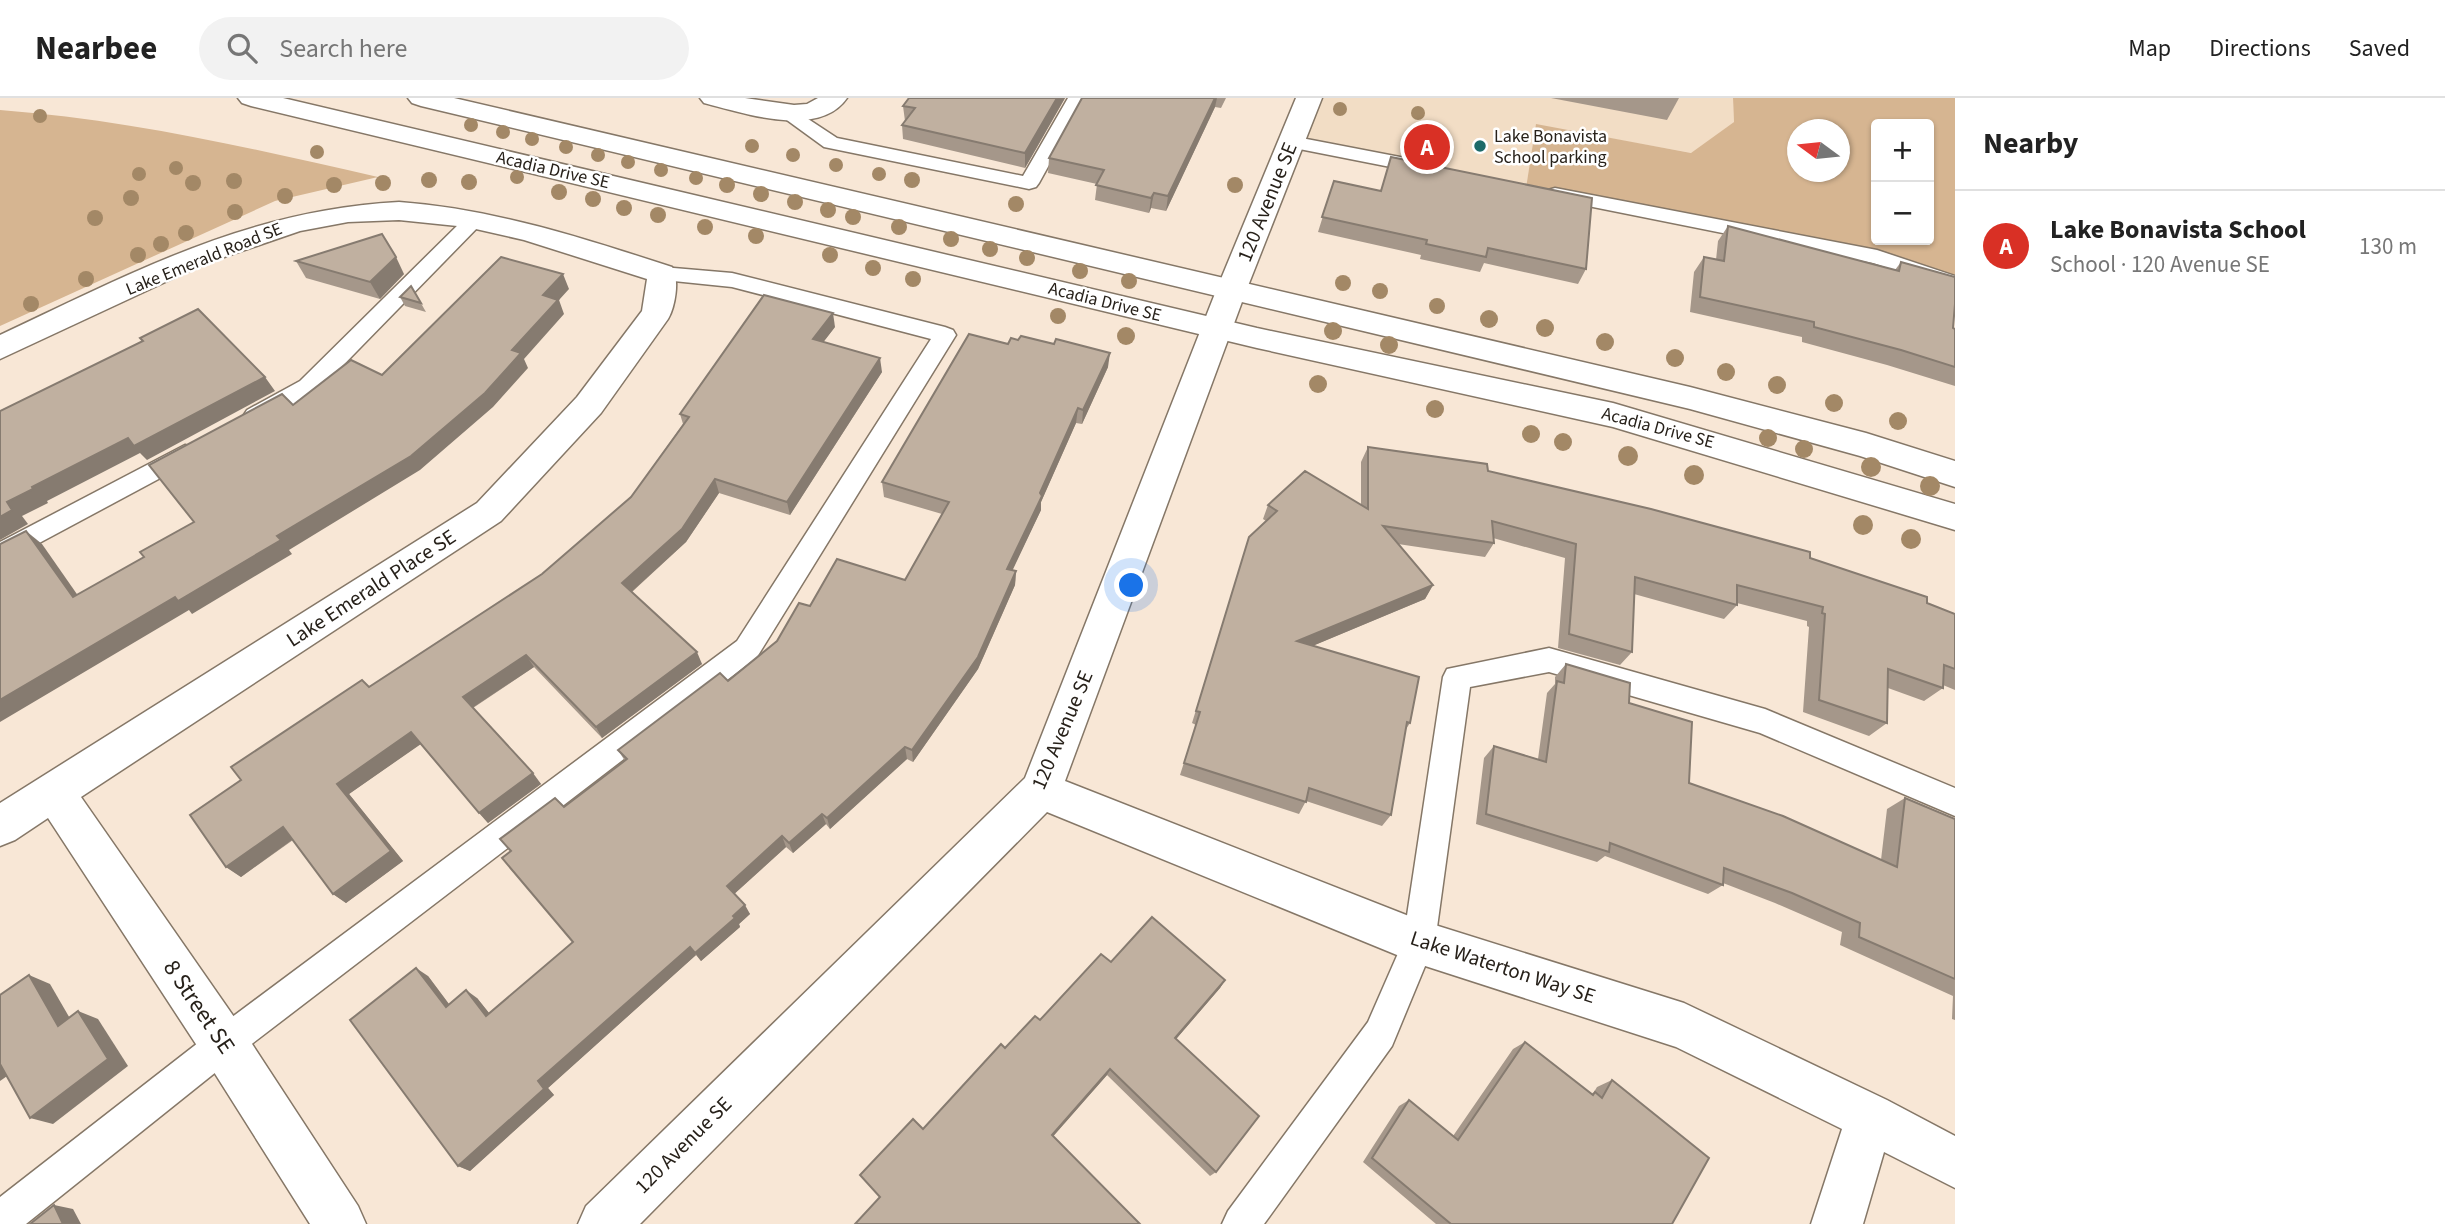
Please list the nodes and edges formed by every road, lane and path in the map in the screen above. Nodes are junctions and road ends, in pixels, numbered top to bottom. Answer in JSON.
{"nodes":[{"id":1,"x":251,"y":98,"type":"edge"},
{"id":2,"x":421,"y":98,"type":"edge"},
{"id":3,"x":713,"y":98,"type":"edge"},
{"id":4,"x":834,"y":98,"type":"edge"},
{"id":5,"x":1077,"y":98,"type":"edge"},
{"id":6,"x":1309,"y":98,"type":"edge"},
{"id":7,"x":789,"y":115,"type":"junction"},
{"id":8,"x":1292,"y":142,"type":"junction"},
{"id":9,"x":1445,"y":172,"type":"edge"},
{"id":10,"x":1540,"y":191,"type":"edge"},
{"id":11,"x":475,"y":219,"type":"junction"},
{"id":12,"x":662,"y":274,"type":"junction"},
{"id":13,"x":1955,"y":283,"type":"edge"},
{"id":14,"x":1224,"y":310,"type":"junction"},
{"id":15,"x":0,"y":348,"type":"edge"},
{"id":16,"x":237,"y":426,"type":"edge"},
{"id":17,"x":202,"y":445,"type":"edge"},
{"id":18,"x":1955,"y":474,"type":"edge"},
{"id":19,"x":1955,"y":517,"type":"edge"},
{"id":20,"x":0,"y":554,"type":"edge"},
{"id":21,"x":1041,"y":790,"type":"junction"},
{"id":22,"x":54,"y":792,"type":"junction"},
{"id":23,"x":1955,"y":802,"type":"edge"},
{"id":24,"x":0,"y":826,"type":"edge"},
{"id":25,"x":1419,"y":942,"type":"junction"},
{"id":26,"x":225,"y":1044,"type":"junction"},
{"id":27,"x":1870,"y":1117,"type":"junction"},
{"id":28,"x":1955,"y":1163,"type":"edge"},
{"id":29,"x":0,"y":1221,"type":"edge"},
{"id":30,"x":341,"y":1224,"type":"edge"},
{"id":31,"x":604,"y":1224,"type":"edge"},
{"id":32,"x":1241,"y":1224,"type":"edge"},
{"id":33,"x":1837,"y":1224,"type":"edge"}],
"edges":[{"from":1,"to":14,"type":"street","name":"Acadia Drive SE"},
{"from":2,"to":14,"type":"street","name":"Acadia Drive SE"},
{"from":3,"to":7,"type":"street"},
{"from":4,"to":7,"type":"street"},
{"from":5,"to":7,"type":"lane"},
{"from":6,"to":8,"type":"street","name":"120 Avenue SE"},
{"from":8,"to":9,"type":"lane"},
{"from":8,"to":14,"type":"street","name":"120 Avenue SE"},
{"from":10,"to":13,"type":"lane"},
{"from":11,"to":12,"type":"street","name":"Lake Emerald Road SE"},
{"from":11,"to":15,"type":"street","name":"Lake Emerald Road SE"},
{"from":11,"to":16,"type":"lane"},
{"from":12,"to":22,"type":"street","name":"Lake Emerald Place SE"},
{"from":12,"to":26,"type":"lane"},
{"from":14,"to":18,"type":"street","name":"Acadia Drive SE"},
{"from":14,"to":19,"type":"street","name":"Acadia Drive SE"},
{"from":14,"to":21,"type":"street","name":"120 Avenue SE"},
{"from":17,"to":20,"type":"lane"},
{"from":21,"to":25,"type":"street","name":"Lake Waterton Way SE"},
{"from":21,"to":31,"type":"street","name":"120 Avenue SE"},
{"from":22,"to":24,"type":"street","name":"Lake Emerald Place SE"},
{"from":22,"to":26,"type":"street","name":"8 Street SE"},
{"from":23,"to":25,"type":"lane"},
{"from":25,"to":27,"type":"street","name":"Lake Waterton Way SE"},
{"from":25,"to":32,"type":"lane"},
{"from":26,"to":29,"type":"lane"},
{"from":26,"to":30,"type":"street","name":"8 Street SE"},
{"from":27,"to":28,"type":"street","name":"Lake Waterton Way SE"},
{"from":27,"to":33,"type":"street"}]}
